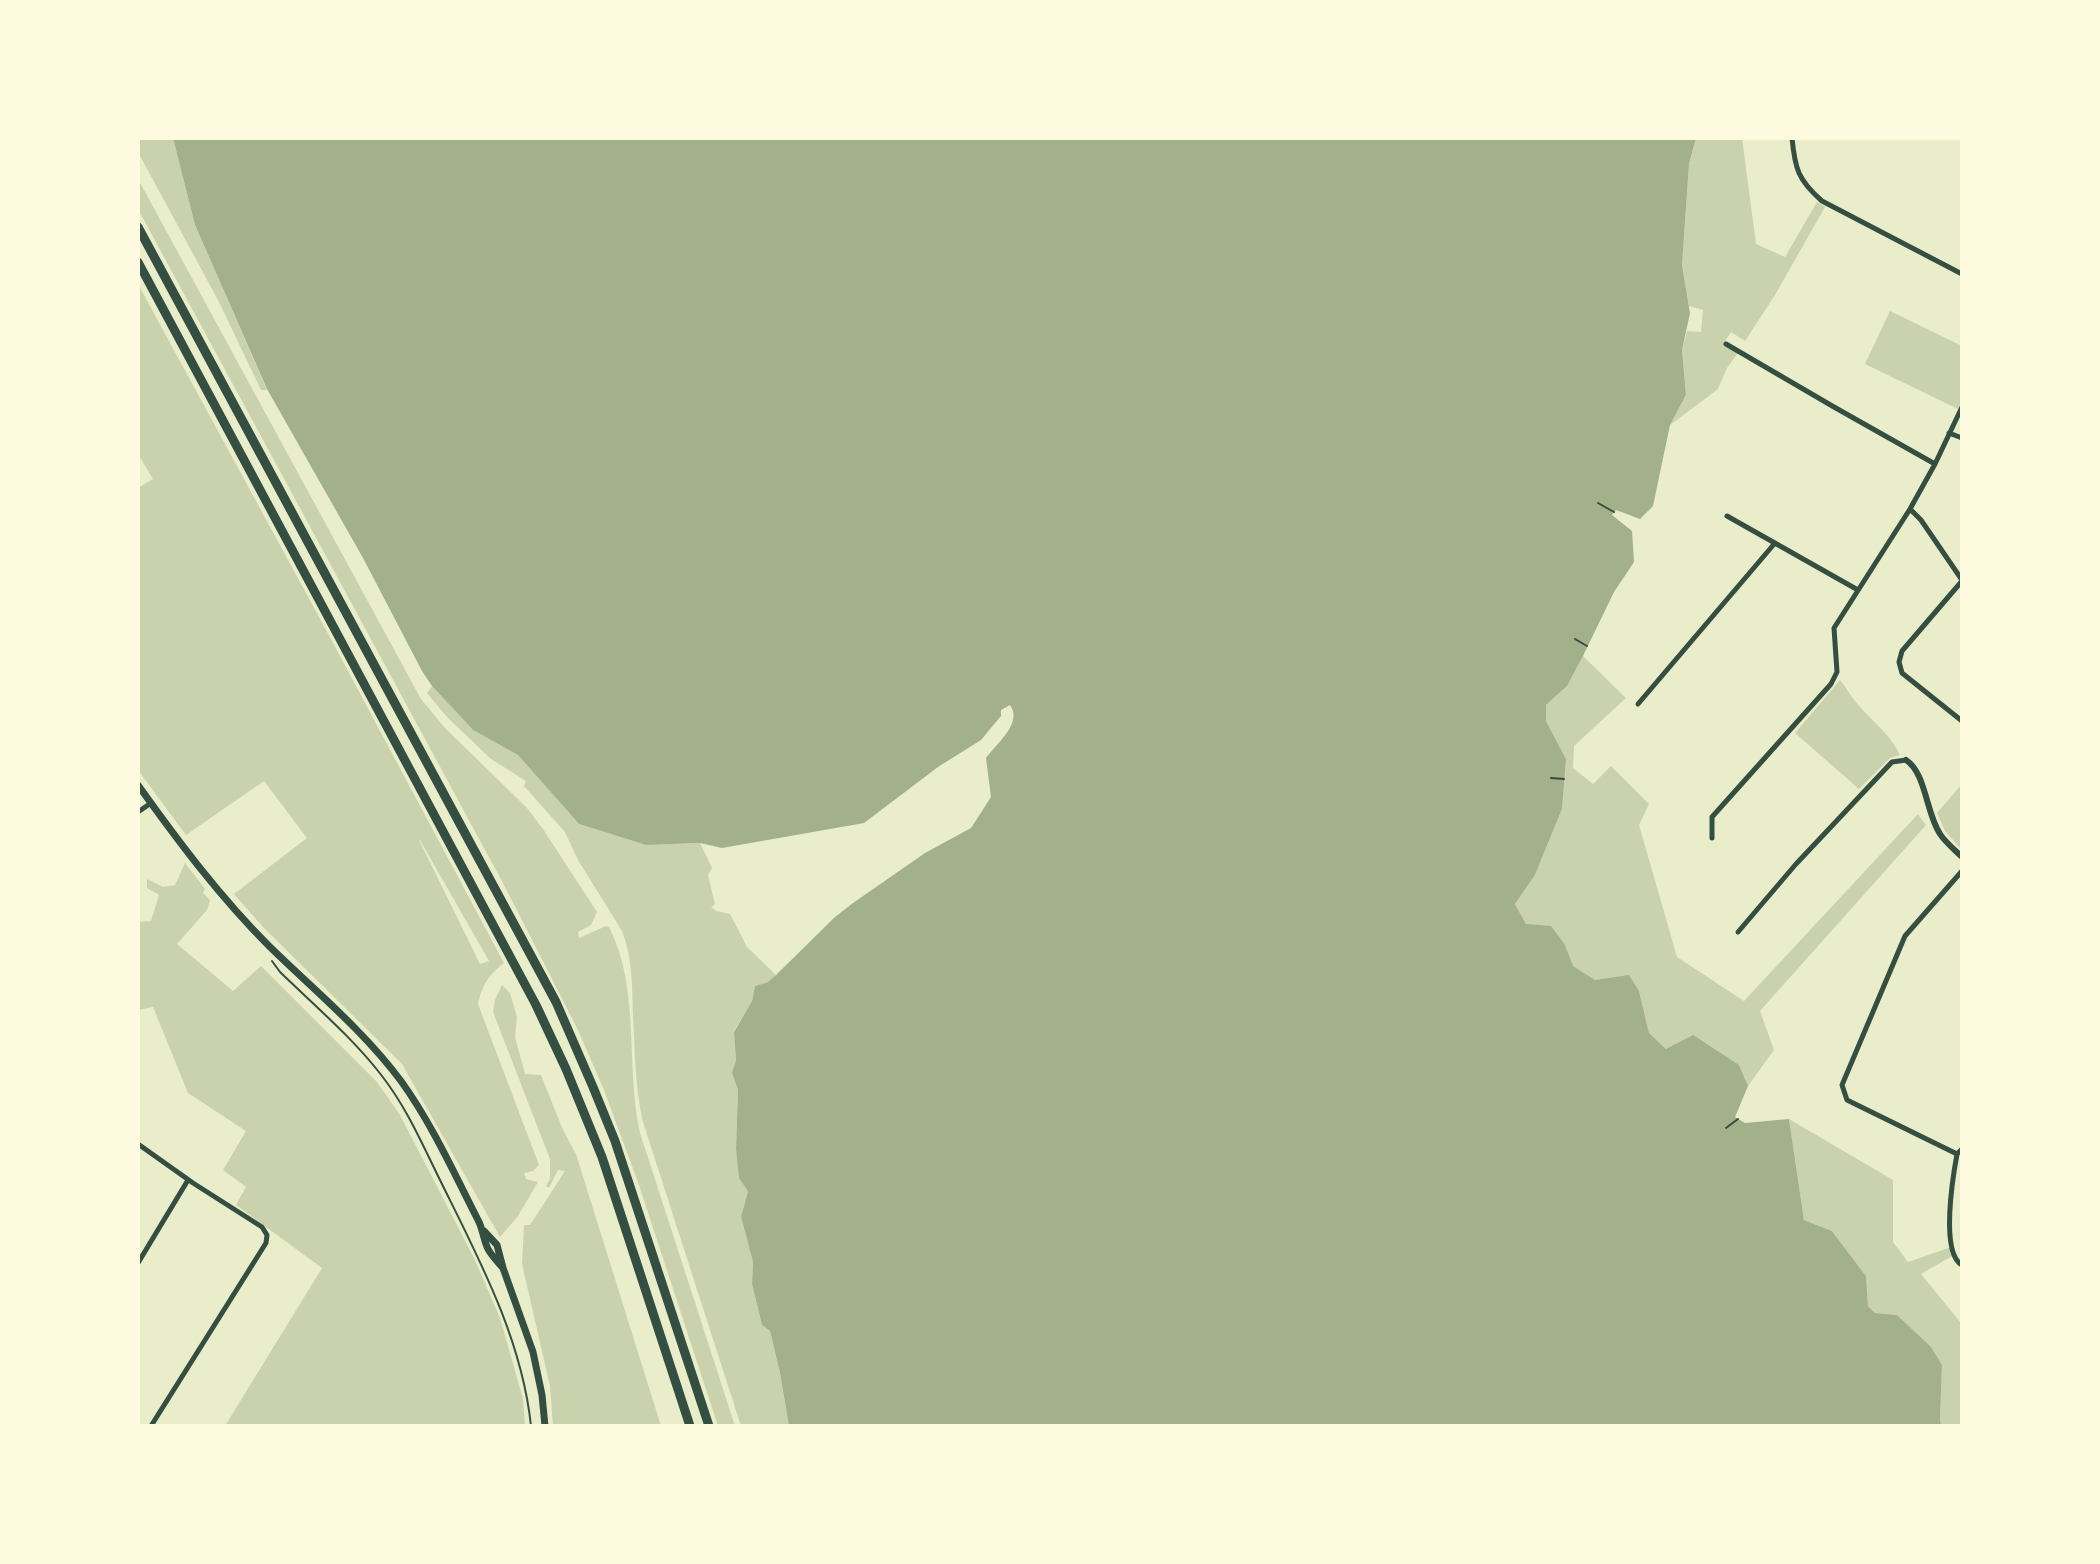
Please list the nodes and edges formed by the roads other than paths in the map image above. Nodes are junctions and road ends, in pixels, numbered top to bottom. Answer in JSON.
{"nodes":[{"id":1,"x":1792,"y":138,"type":"edge"},
{"id":2,"x":138,"y":227,"type":"edge"},
{"id":3,"x":138,"y":262,"type":"edge"},
{"id":4,"x":1962,"y":274,"type":"edge"},
{"id":5,"x":1726,"y":344,"type":"dead end"},
{"id":6,"x":1962,"y":407,"type":"edge"},
{"id":7,"x":1949,"y":433,"type":"junction"},
{"id":8,"x":1962,"y":438,"type":"edge"},
{"id":9,"x":1935,"y":464,"type":"junction"},
{"id":10,"x":1910,"y":509,"type":"junction"},
{"id":11,"x":1727,"y":516,"type":"dead end"},
{"id":12,"x":1775,"y":543,"type":"junction"},
{"id":13,"x":1962,"y":581,"type":"edge"},
{"id":14,"x":1858,"y":590,"type":"junction"},
{"id":15,"x":1638,"y":704,"type":"dead end"},
{"id":16,"x":1962,"y":721,"type":"edge"},
{"id":17,"x":1906,"y":760,"type":"joint"},
{"id":18,"x":138,"y":785,"type":"edge"},
{"id":19,"x":151,"y":803,"type":"junction"},
{"id":20,"x":138,"y":812,"type":"edge"},
{"id":21,"x":1712,"y":838,"type":"dead end"},
{"id":22,"x":1962,"y":857,"type":"edge"},
{"id":23,"x":1962,"y":871,"type":"edge"},
{"id":24,"x":1738,"y":932,"type":"dead end"},
{"id":25,"x":138,"y":1144,"type":"edge"},
{"id":26,"x":1959,"y":1151,"type":"edge"},
{"id":27,"x":1953,"y":1179,"type":"junction"},
{"id":28,"x":188,"y":1180,"type":"junction"},
{"id":29,"x":1962,"y":1182,"type":"edge"},
{"id":30,"x":138,"y":1263,"type":"edge"},
{"id":31,"x":1962,"y":1265,"type":"edge"},
{"id":32,"x":151,"y":1426,"type":"edge"},
{"id":33,"x":545,"y":1426,"type":"edge"},
{"id":34,"x":690,"y":1426,"type":"edge"},
{"id":35,"x":709,"y":1426,"type":"edge"}],
"edges":[{"from":1,"to":4,"type":"street"},
{"from":2,"to":35,"type":"highway"},
{"from":3,"to":34,"type":"highway"},
{"from":5,"to":9,"type":"street"},
{"from":6,"to":7,"type":"street"},
{"from":7,"to":8,"type":"street"},
{"from":7,"to":9,"type":"street"},
{"from":9,"to":10,"type":"street"},
{"from":10,"to":13,"type":"street"},
{"from":10,"to":14,"type":"street"},
{"from":11,"to":12,"type":"street"},
{"from":12,"to":14,"type":"street"},
{"from":12,"to":15,"type":"street"},
{"from":13,"to":16,"type":"street"},
{"from":14,"to":21,"type":"street"},
{"from":17,"to":22,"type":"street"},
{"from":17,"to":24,"type":"street"},
{"from":18,"to":19,"type":"main road"},
{"from":19,"to":20,"type":"street"},
{"from":19,"to":33,"type":"main road"},
{"from":23,"to":26,"type":"street"},
{"from":25,"to":28,"type":"street"},
{"from":26,"to":27,"type":"street"},
{"from":27,"to":29,"type":"street"},
{"from":27,"to":31,"type":"street"},
{"from":28,"to":30,"type":"street"},
{"from":28,"to":32,"type":"street"}]}
